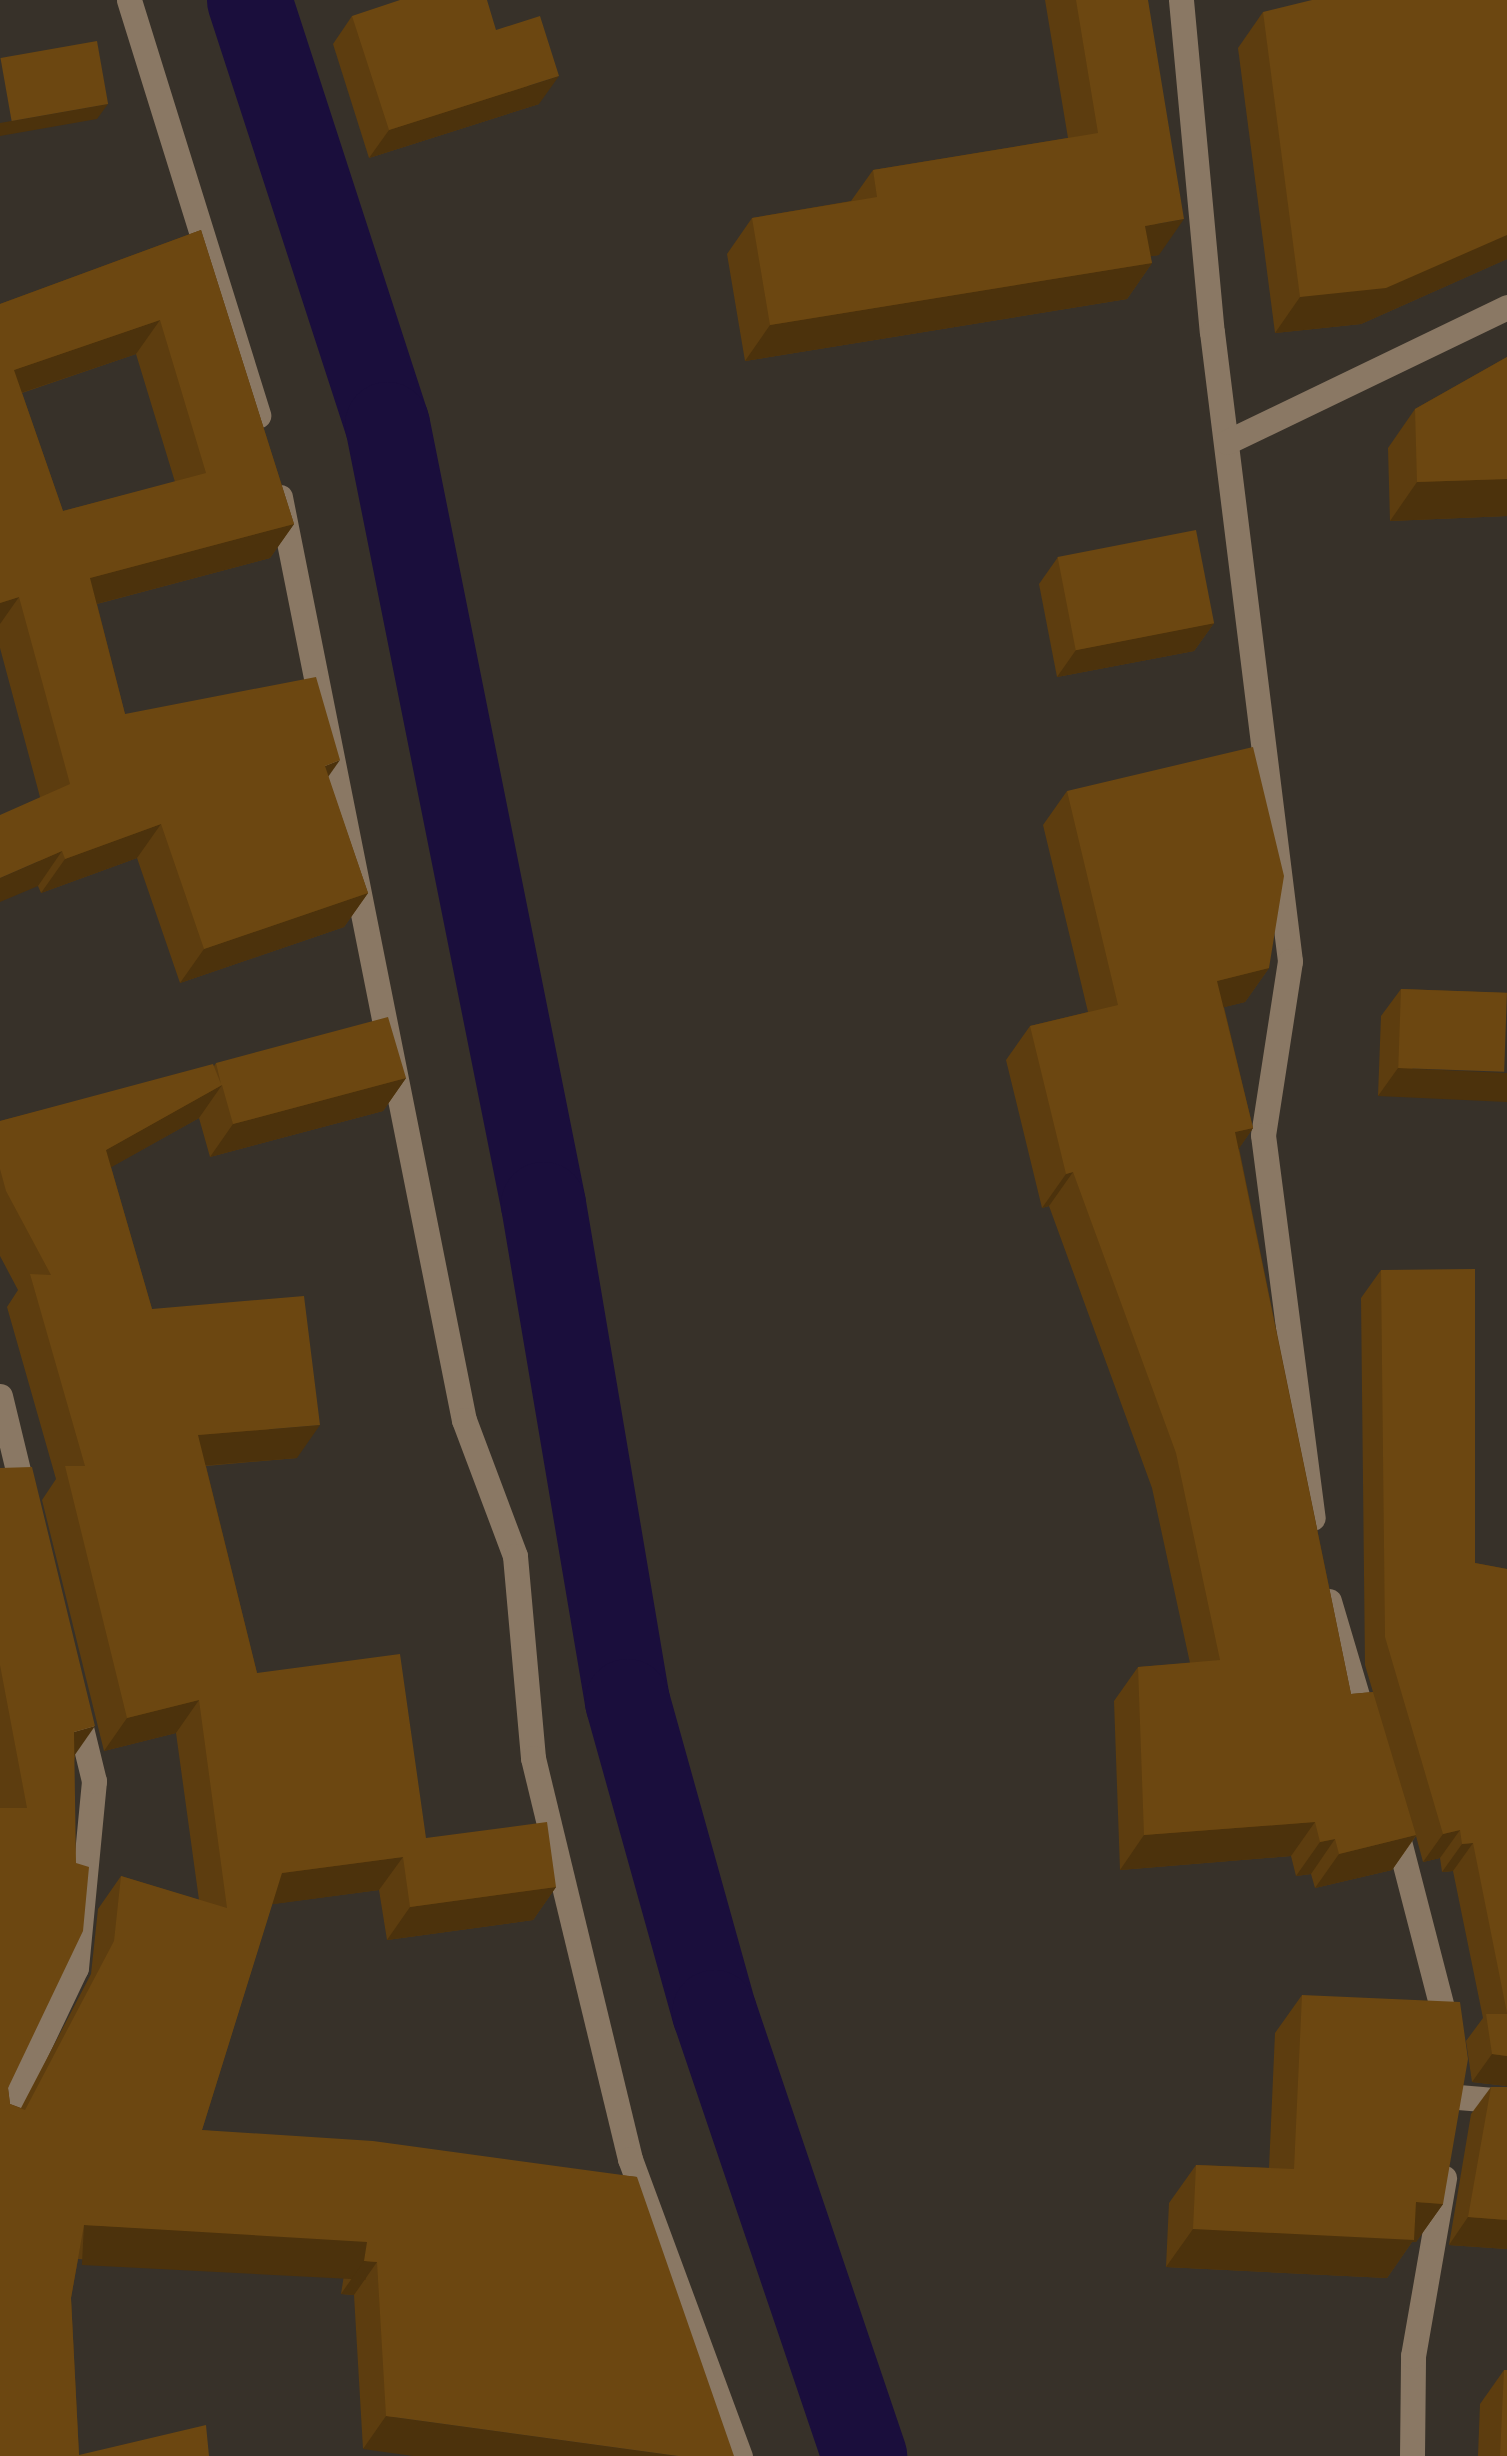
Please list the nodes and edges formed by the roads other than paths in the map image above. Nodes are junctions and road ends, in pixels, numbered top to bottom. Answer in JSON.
{"nodes":[{"id":1,"x":129,"y":0,"type":"edge"},
{"id":2,"x":1181,"y":0,"type":"edge"},
{"id":3,"x":210,"y":236,"type":"junction"},
{"id":4,"x":175,"y":248,"type":"edge"},
{"id":5,"x":1507,"y":307,"type":"edge"},
{"id":6,"x":1472,"y":324,"type":"junction"},
{"id":7,"x":1507,"y":330,"type":"edge"},
{"id":8,"x":264,"y":437,"type":"edge"},
{"id":9,"x":1227,"y":442,"type":"junction"},
{"id":10,"x":274,"y":474,"type":"edge"},
{"id":11,"x":0,"y":1396,"type":"edge"},
{"id":12,"x":6,"y":1448,"type":"edge"},
{"id":13,"x":31,"y":1522,"type":"edge"},
{"id":14,"x":67,"y":1670,"type":"edge"},
{"id":15,"x":1374,"y":1754,"type":"edge"},
{"id":16,"x":1386,"y":1792,"type":"edge"},
{"id":17,"x":1455,"y":2078,"type":"junction"},
{"id":18,"x":1507,"y":2101,"type":"edge"},
{"id":19,"x":0,"y":2127,"type":"edge"},
{"id":20,"x":740,"y":2456,"type":"edge"},
{"id":21,"x":1412,"y":2456,"type":"edge"}],
"edges":[{"from":1,"to":3,"type":"street"},
{"from":2,"to":9,"type":"street"},
{"from":3,"to":4,"type":"street"},
{"from":3,"to":8,"type":"street"},
{"from":5,"to":6,"type":"street"},
{"from":6,"to":7,"type":"street"},
{"from":6,"to":9,"type":"street"},
{"from":9,"to":15,"type":"street"},
{"from":10,"to":20,"type":"street"},
{"from":11,"to":12,"type":"street"},
{"from":12,"to":13,"type":"street"},
{"from":14,"to":19,"type":"street"},
{"from":16,"to":17,"type":"street"},
{"from":17,"to":18,"type":"street"},
{"from":17,"to":21,"type":"street"}]}
